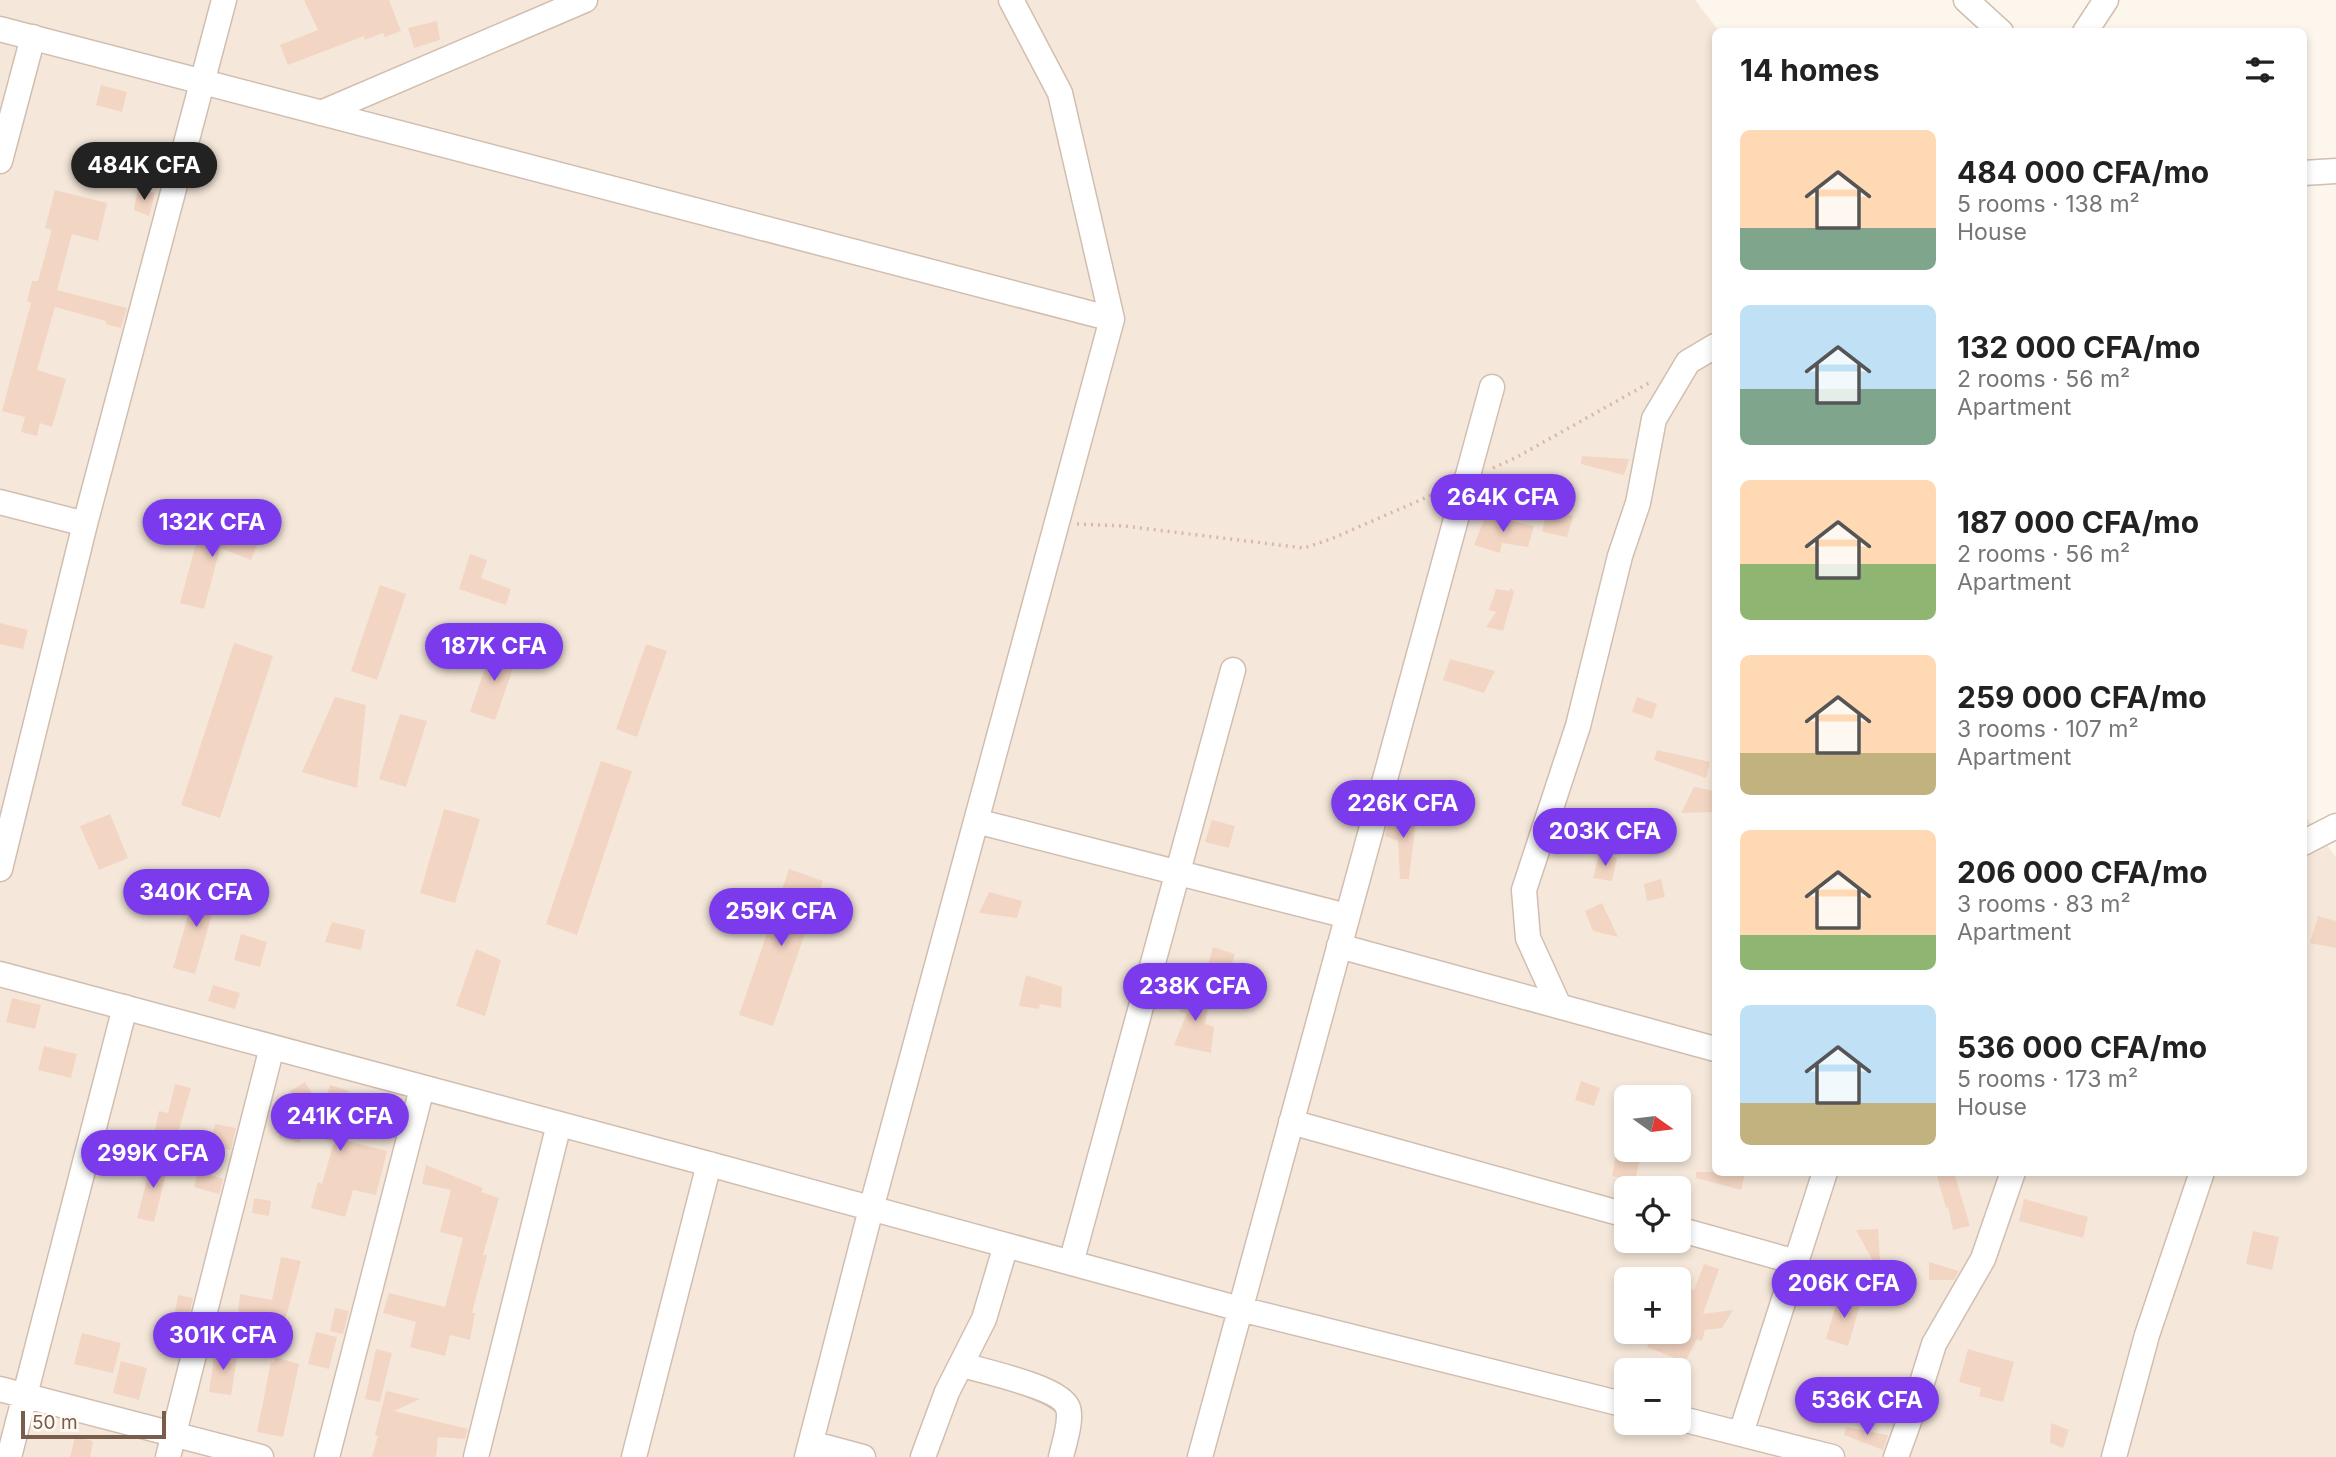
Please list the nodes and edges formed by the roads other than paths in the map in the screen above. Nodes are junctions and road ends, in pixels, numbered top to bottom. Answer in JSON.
{"nodes":[{"id":1,"x":225,"y":0,"type":"edge"},
{"id":2,"x":585,"y":0,"type":"edge"},
{"id":3,"x":1011,"y":0,"type":"edge"},
{"id":4,"x":1966,"y":0,"type":"edge"},
{"id":5,"x":2106,"y":0,"type":"edge"},
{"id":6,"x":1997,"y":28,"type":"edge"},
{"id":7,"x":2088,"y":28,"type":"edge"},
{"id":8,"x":0,"y":29,"type":"edge"},
{"id":9,"x":33,"y":37,"type":"junction"},
{"id":10,"x":203,"y":82,"type":"junction"},
{"id":11,"x":321,"y":113,"type":"junction"},
{"id":12,"x":0,"y":161,"type":"edge"},
{"id":13,"x":2336,"y":171,"type":"edge"},
{"id":14,"x":2307,"y":172,"type":"edge"},
{"id":15,"x":1112,"y":319,"type":"junction"},
{"id":16,"x":1712,"y":348,"type":"edge"},
{"id":17,"x":1492,"y":387,"type":"dead end"},
{"id":18,"x":0,"y":502,"type":"edge"},
{"id":19,"x":85,"y":523,"type":"junction"},
{"id":20,"x":1233,"y":670,"type":"dead end"},
{"id":21,"x":976,"y":821,"type":"junction"},
{"id":22,"x":2336,"y":826,"type":"edge"},
{"id":23,"x":2307,"y":841,"type":"edge"},
{"id":24,"x":0,"y":869,"type":"edge"},
{"id":25,"x":1177,"y":872,"type":"junction"},
{"id":26,"x":1347,"y":916,"type":"junction"},
{"id":27,"x":1339,"y":946,"type":"junction"},
{"id":28,"x":0,"y":974,"type":"edge"},
{"id":29,"x":1559,"y":1006,"type":"junction"},
{"id":30,"x":125,"y":1007,"type":"junction"},
{"id":31,"x":272,"y":1047,"type":"junction"},
{"id":32,"x":1712,"y":1048,"type":"edge"},
{"id":33,"x":422,"y":1088,"type":"junction"},
{"id":34,"x":1291,"y":1122,"type":"junction"},
{"id":35,"x":559,"y":1124,"type":"junction"},
{"id":36,"x":709,"y":1164,"type":"junction"},
{"id":37,"x":1824,"y":1176,"type":"edge"},
{"id":38,"x":2012,"y":1176,"type":"edge"},
{"id":39,"x":2201,"y":1176,"type":"edge"},
{"id":40,"x":871,"y":1209,"type":"junction"},
{"id":41,"x":1614,"y":1212,"type":"edge"},
{"id":42,"x":1691,"y":1233,"type":"edge"},
{"id":43,"x":1006,"y":1245,"type":"junction"},
{"id":44,"x":1796,"y":1262,"type":"junction"},
{"id":45,"x":1071,"y":1263,"type":"junction"},
{"id":46,"x":1240,"y":1308,"type":"junction"},
{"id":47,"x":962,"y":1365,"type":"junction"},
{"id":48,"x":0,"y":1389,"type":"edge"},
{"id":49,"x":25,"y":1395,"type":"junction"},
{"id":50,"x":1614,"y":1402,"type":"edge"},
{"id":51,"x":1691,"y":1421,"type":"edge"},
{"id":52,"x":1741,"y":1433,"type":"junction"},
{"id":53,"x":171,"y":1446,"type":"edge"},
{"id":54,"x":809,"y":1450,"type":"edge"},
{"id":55,"x":1203,"y":1454,"type":"edge"},
{"id":56,"x":9,"y":1457,"type":"edge"},
{"id":57,"x":261,"y":1457,"type":"edge"},
{"id":58,"x":327,"y":1457,"type":"edge"},
{"id":59,"x":476,"y":1457,"type":"edge"},
{"id":60,"x":634,"y":1457,"type":"edge"},
{"id":61,"x":863,"y":1457,"type":"edge"},
{"id":62,"x":923,"y":1457,"type":"edge"},
{"id":63,"x":1061,"y":1457,"type":"edge"},
{"id":64,"x":1832,"y":1457,"type":"edge"},
{"id":65,"x":1896,"y":1457,"type":"edge"},
{"id":66,"x":2114,"y":1457,"type":"edge"}],
"edges":[{"from":1,"to":10,"type":"street"},
{"from":2,"to":11,"type":"street"},
{"from":3,"to":15,"type":"street"},
{"from":4,"to":6,"type":"street"},
{"from":5,"to":7,"type":"street"},
{"from":8,"to":9,"type":"street"},
{"from":9,"to":10,"type":"street"},
{"from":9,"to":12,"type":"street"},
{"from":10,"to":11,"type":"street"},
{"from":10,"to":19,"type":"street"},
{"from":11,"to":15,"type":"street"},
{"from":13,"to":14,"type":"street"},
{"from":15,"to":21,"type":"street"},
{"from":16,"to":29,"type":"street"},
{"from":17,"to":26,"type":"street"},
{"from":18,"to":19,"type":"street"},
{"from":19,"to":24,"type":"street"},
{"from":20,"to":25,"type":"street"},
{"from":21,"to":25,"type":"street"},
{"from":21,"to":40,"type":"street"},
{"from":22,"to":23,"type":"street"},
{"from":25,"to":26,"type":"street"},
{"from":25,"to":45,"type":"street"},
{"from":26,"to":27,"type":"street"},
{"from":27,"to":29,"type":"street"},
{"from":27,"to":34,"type":"street"},
{"from":28,"to":30,"type":"street"},
{"from":29,"to":32,"type":"street"},
{"from":30,"to":31,"type":"street"},
{"from":30,"to":49,"type":"street"},
{"from":31,"to":33,"type":"street"},
{"from":31,"to":53,"type":"street"},
{"from":33,"to":35,"type":"street"},
{"from":33,"to":58,"type":"street"},
{"from":34,"to":41,"type":"street"},
{"from":34,"to":46,"type":"street"},
{"from":35,"to":36,"type":"street"},
{"from":35,"to":59,"type":"street"},
{"from":36,"to":40,"type":"street"},
{"from":36,"to":60,"type":"street"},
{"from":37,"to":44,"type":"street"},
{"from":38,"to":65,"type":"street"},
{"from":39,"to":66,"type":"street"},
{"from":40,"to":43,"type":"street"},
{"from":40,"to":54,"type":"street"},
{"from":42,"to":44,"type":"street"},
{"from":43,"to":45,"type":"street"},
{"from":43,"to":47,"type":"street"},
{"from":44,"to":52,"type":"street"},
{"from":45,"to":46,"type":"street"},
{"from":46,"to":50,"type":"street"},
{"from":46,"to":55,"type":"street"},
{"from":47,"to":62,"type":"street"},
{"from":47,"to":63,"type":"street"},
{"from":48,"to":49,"type":"street"},
{"from":49,"to":53,"type":"street"},
{"from":49,"to":56,"type":"street"},
{"from":51,"to":52,"type":"street"},
{"from":52,"to":64,"type":"street"},
{"from":53,"to":57,"type":"street"},
{"from":54,"to":61,"type":"street"}]}
